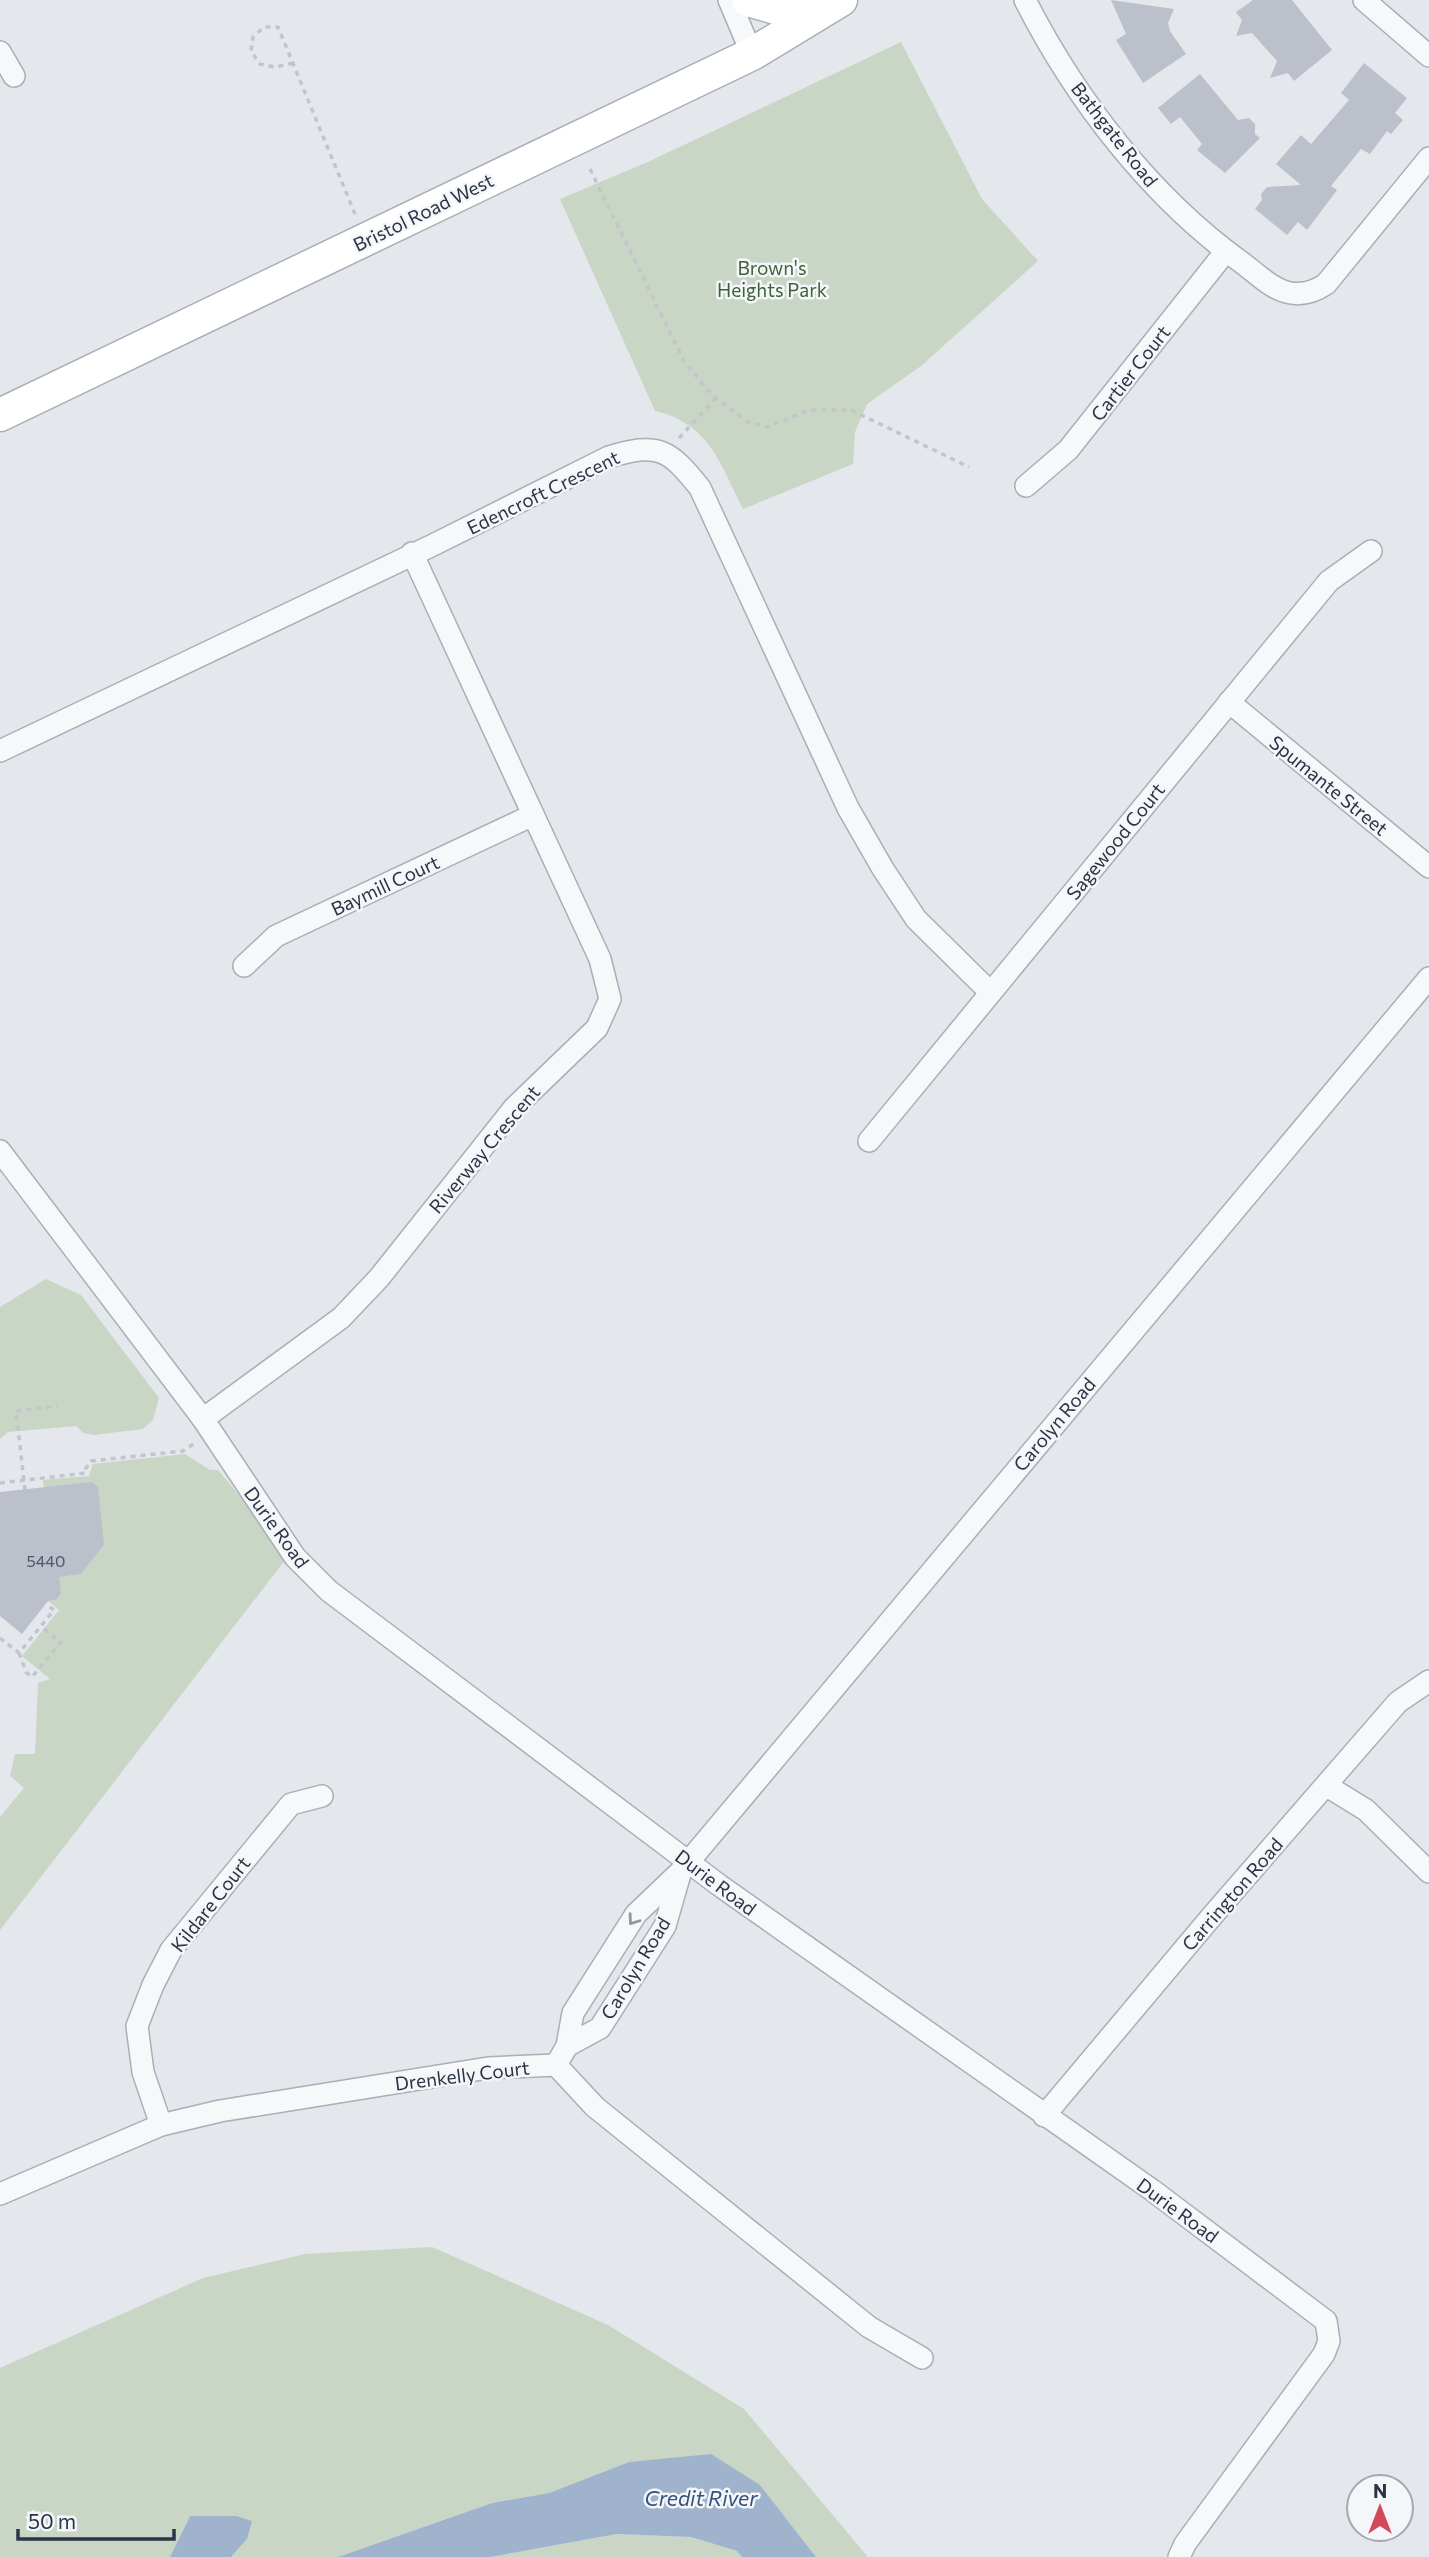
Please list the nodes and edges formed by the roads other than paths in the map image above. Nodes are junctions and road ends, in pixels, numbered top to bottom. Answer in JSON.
{"nodes":[{"id":1,"x":729,"y":0,"type":"edge"},
{"id":2,"x":748,"y":0,"type":"edge"},
{"id":3,"x":1025,"y":0,"type":"edge"},
{"id":4,"x":1364,"y":0,"type":"edge"},
{"id":5,"x":839,"y":2,"type":"edge"},
{"id":6,"x":0,"y":52,"type":"edge"},
{"id":7,"x":752,"y":54,"type":"junction"},
{"id":8,"x":1429,"y":56,"type":"edge"},
{"id":9,"x":14,"y":76,"type":"dead end"},
{"id":10,"x":1429,"y":158,"type":"edge"},
{"id":11,"x":1226,"y":251,"type":"junction"},
{"id":12,"x":0,"y":415,"type":"edge"},
{"id":13,"x":1026,"y":486,"type":"dead end"},
{"id":14,"x":1371,"y":551,"type":"dead end"},
{"id":15,"x":412,"y":553,"type":"junction"},
{"id":16,"x":1229,"y":702,"type":"junction"},
{"id":17,"x":0,"y":751,"type":"edge"},
{"id":18,"x":533,"y":815,"type":"junction"},
{"id":19,"x":1429,"y":867,"type":"edge"},
{"id":20,"x":244,"y":966,"type":"dead end"},
{"id":21,"x":1429,"y":978,"type":"edge"},
{"id":22,"x":990,"y":992,"type":"junction"},
{"id":23,"x":1422,"y":1001,"type":"edge"},
{"id":24,"x":869,"y":1142,"type":"dead end"},
{"id":25,"x":0,"y":1151,"type":"edge"},
{"id":26,"x":207,"y":1426,"type":"junction"},
{"id":27,"x":1429,"y":1681,"type":"edge"},
{"id":28,"x":1327,"y":1786,"type":"junction"},
{"id":29,"x":322,"y":1797,"type":"dead end"},
{"id":30,"x":684,"y":1866,"type":"junction"},
{"id":31,"x":1429,"y":1872,"type":"edge"},
{"id":32,"x":561,"y":2055,"type":"junction"},
{"id":33,"x":1044,"y":2116,"type":"junction"},
{"id":34,"x":161,"y":2125,"type":"junction"},
{"id":35,"x":0,"y":2194,"type":"edge"},
{"id":36,"x":922,"y":2358,"type":"dead end"},
{"id":37,"x":1179,"y":2557,"type":"edge"}],
"edges":[{"from":1,"to":7,"type":"street"},
{"from":2,"to":5,"type":"street"},
{"from":3,"to":11,"type":"street","name":"Bathgate Road"},
{"from":4,"to":8,"type":"street"},
{"from":5,"to":7,"type":"street","name":"Bristol Road West"},
{"from":6,"to":9,"type":"street"},
{"from":7,"to":12,"type":"street","name":"Bristol Road West"},
{"from":10,"to":11,"type":"street","name":"Bathgate Road"},
{"from":11,"to":13,"type":"street","name":"Cartier Court"},
{"from":14,"to":16,"type":"street","name":"Sagewood Court"},
{"from":15,"to":17,"type":"street","name":"Edencroft Crescent"},
{"from":15,"to":18,"type":"street","name":"Riverway Crescent"},
{"from":15,"to":22,"type":"street","name":"Edencroft Crescent"},
{"from":16,"to":19,"type":"street","name":"Spumante Street"},
{"from":16,"to":22,"type":"street","name":"Sagewood Court"},
{"from":18,"to":20,"type":"street","name":"Baymill Court"},
{"from":18,"to":26,"type":"street","name":"Riverway Crescent"},
{"from":21,"to":23,"type":"street","name":"Carolyn Road"},
{"from":22,"to":24,"type":"street","name":"Sagewood Court"},
{"from":23,"to":30,"type":"street","name":"Carolyn Road"},
{"from":25,"to":26,"type":"street","name":"Durie Road"},
{"from":26,"to":30,"type":"street","name":"Durie Road"},
{"from":27,"to":28,"type":"street","name":"Carrington Road"},
{"from":28,"to":31,"type":"street"},
{"from":28,"to":33,"type":"street","name":"Carrington Road"},
{"from":29,"to":34,"type":"street","name":"Kildare Court"},
{"from":30,"to":32,"type":"street","name":"Carolyn Road","one_way":true},
{"from":30,"to":32,"type":"street","name":"Carolyn Road"},
{"from":30,"to":33,"type":"street","name":"Durie Road"},
{"from":32,"to":34,"type":"street","name":"Drenkelly Court"},
{"from":32,"to":36,"type":"street","name":"Drenkelly Court"},
{"from":33,"to":37,"type":"street","name":"Durie Road"},
{"from":34,"to":35,"type":"street","name":"Drenkelly Court"}]}
